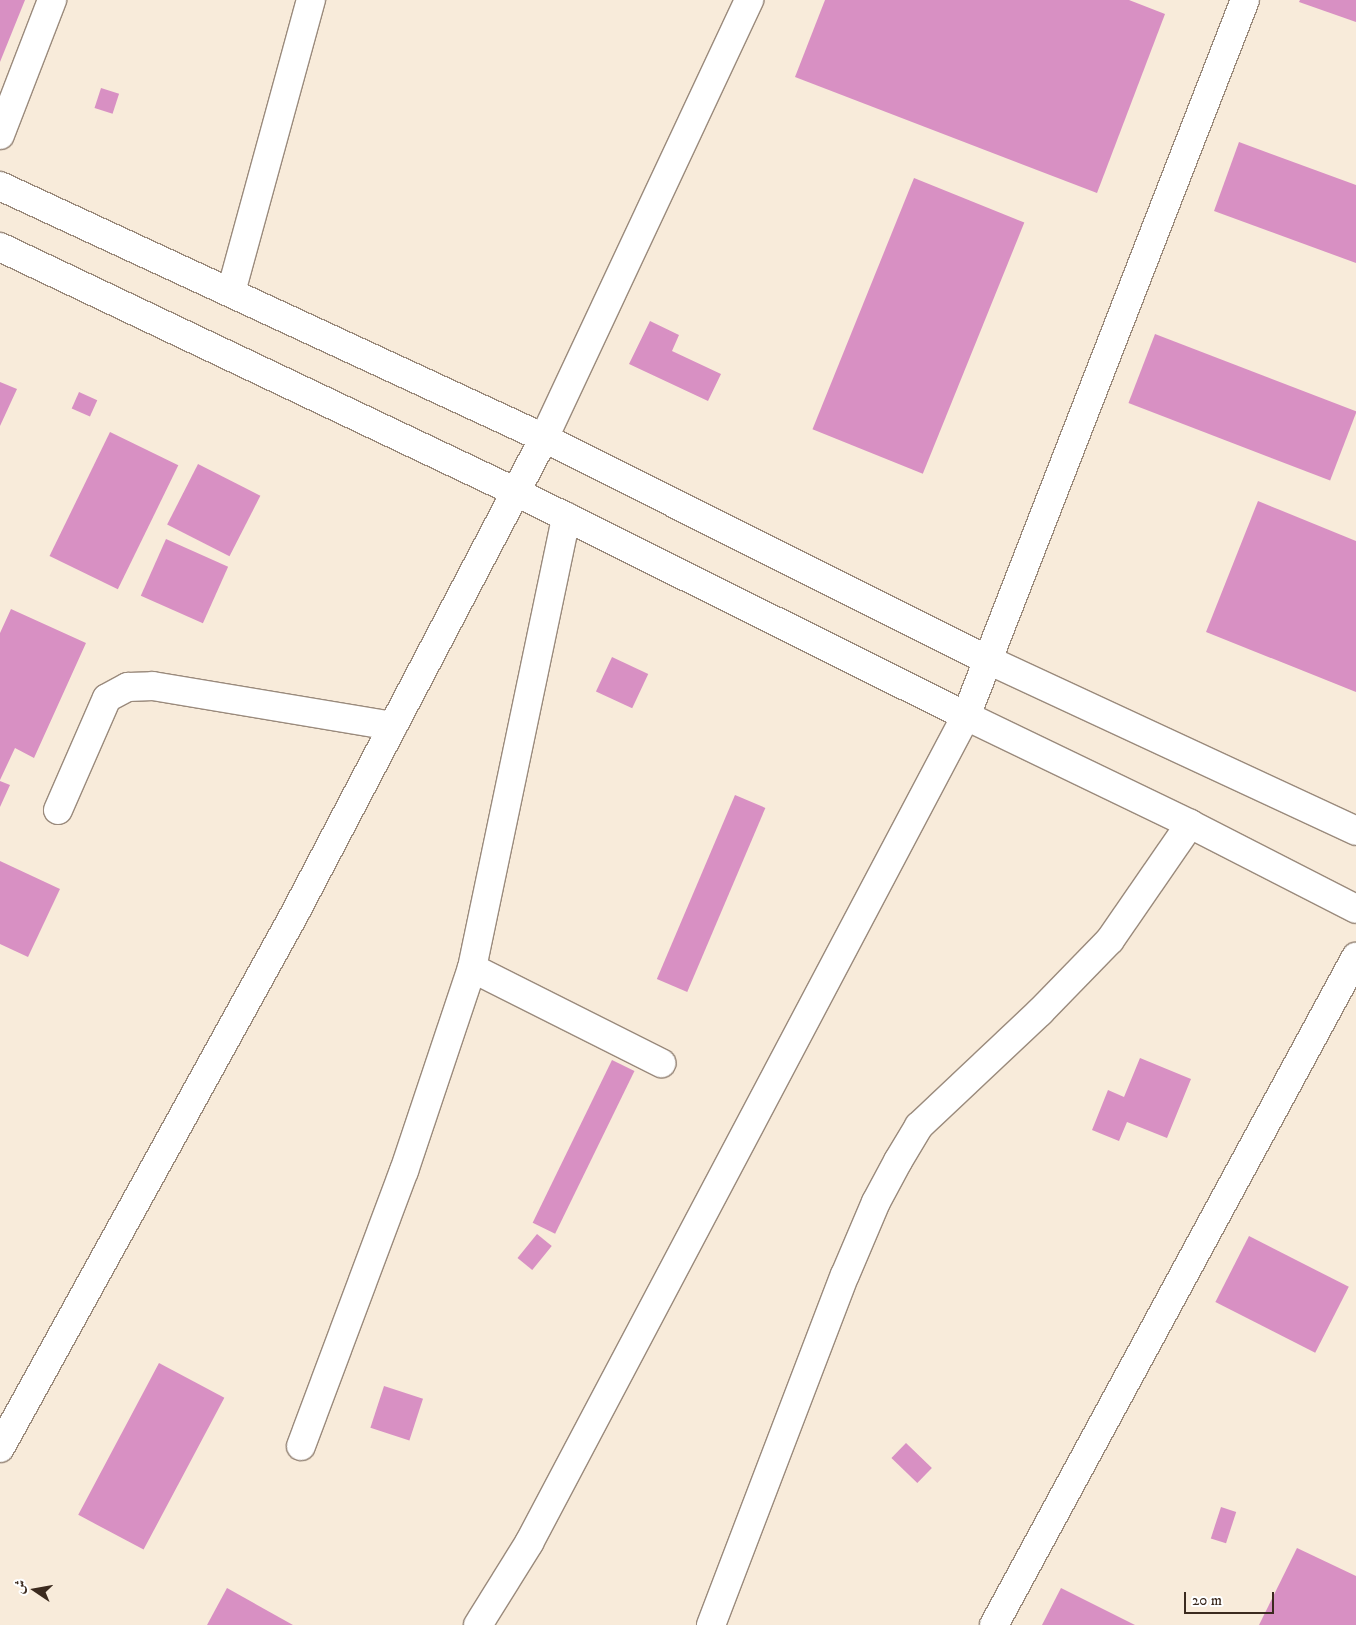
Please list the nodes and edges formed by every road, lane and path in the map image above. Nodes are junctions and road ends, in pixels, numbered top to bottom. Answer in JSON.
{"nodes":[{"id":1,"x":52,"y":0,"type":"edge"},
{"id":2,"x":312,"y":0,"type":"edge"},
{"id":3,"x":749,"y":0,"type":"edge"},
{"id":4,"x":1245,"y":0,"type":"edge"},
{"id":5,"x":0,"y":135,"type":"edge"},
{"id":6,"x":0,"y":186,"type":"edge"},
{"id":7,"x":0,"y":247,"type":"edge"},
{"id":8,"x":231,"y":292,"type":"junction"},
{"id":9,"x":544,"y":438,"type":"junction"},
{"id":10,"x":516,"y":492,"type":"junction"},
{"id":11,"x":566,"y":516,"type":"junction"},
{"id":12,"x":986,"y":659,"type":"junction"},
{"id":13,"x":966,"y":716,"type":"junction"},
{"id":14,"x":393,"y":726,"type":"junction"},
{"id":15,"x":58,"y":810,"type":"dead end"},
{"id":16,"x":1190,"y":824,"type":"junction"},
{"id":17,"x":1356,"y":831,"type":"edge"},
{"id":18,"x":1356,"y":908,"type":"edge"},
{"id":19,"x":1356,"y":957,"type":"edge"},
{"id":20,"x":472,"y":968,"type":"junction"},
{"id":21,"x":661,"y":1063,"type":"dead end"},
{"id":22,"x":300,"y":1446,"type":"dead end"},
{"id":23,"x":0,"y":1448,"type":"edge"},
{"id":24,"x":478,"y":1625,"type":"edge"},
{"id":25,"x":711,"y":1625,"type":"edge"},
{"id":26,"x":994,"y":1625,"type":"edge"}],
"edges":[{"from":1,"to":5,"type":"street"},
{"from":2,"to":8,"type":"street"},
{"from":3,"to":9,"type":"street"},
{"from":4,"to":12,"type":"street"},
{"from":6,"to":8,"type":"street"},
{"from":7,"to":10,"type":"street"},
{"from":8,"to":9,"type":"street"},
{"from":9,"to":10,"type":"street"},
{"from":9,"to":12,"type":"street"},
{"from":10,"to":11,"type":"street"},
{"from":10,"to":14,"type":"street"},
{"from":11,"to":13,"type":"street"},
{"from":11,"to":20,"type":"street"},
{"from":12,"to":13,"type":"street"},
{"from":12,"to":17,"type":"street"},
{"from":13,"to":16,"type":"street"},
{"from":13,"to":24,"type":"street"},
{"from":14,"to":15,"type":"street"},
{"from":14,"to":23,"type":"street"},
{"from":16,"to":18,"type":"street"},
{"from":16,"to":25,"type":"street"},
{"from":19,"to":26,"type":"street"},
{"from":20,"to":21,"type":"street"},
{"from":20,"to":22,"type":"street"}]}
